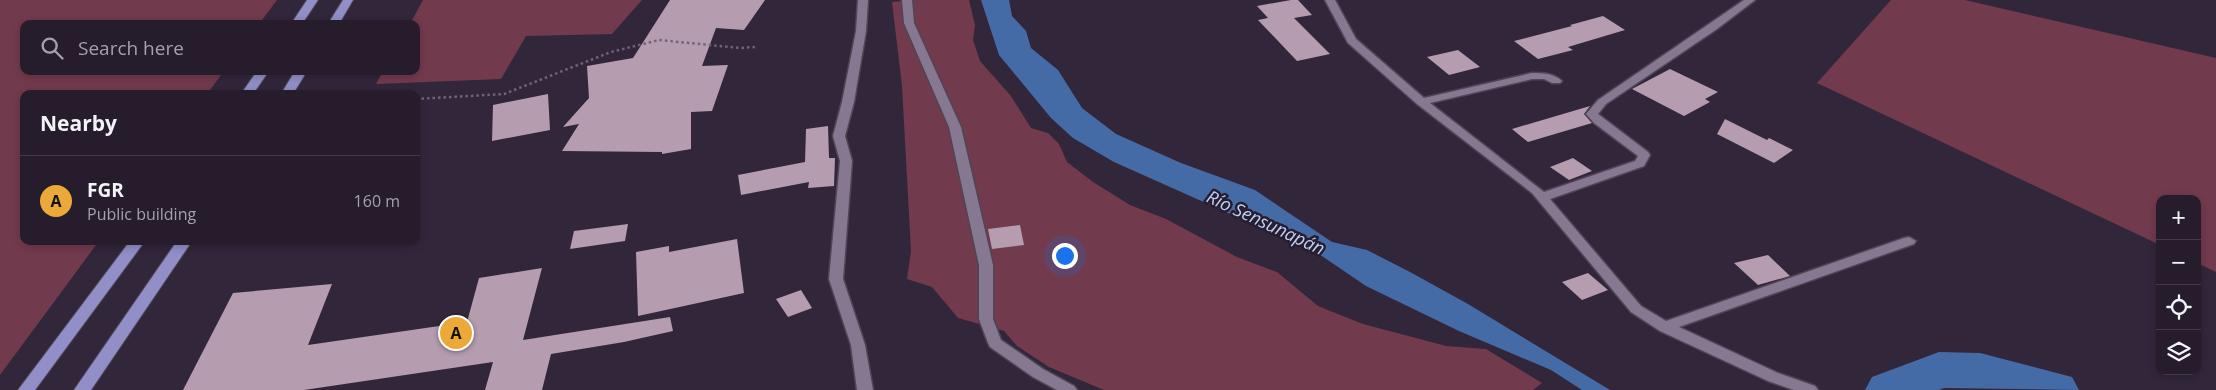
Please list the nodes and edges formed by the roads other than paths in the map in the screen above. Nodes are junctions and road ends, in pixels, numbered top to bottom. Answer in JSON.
{"nodes":[{"id":1,"x":313,"y":0,"type":"edge"},
{"id":2,"x":348,"y":0,"type":"edge"},
{"id":3,"x":862,"y":0,"type":"edge"},
{"id":4,"x":907,"y":0,"type":"edge"},
{"id":5,"x":1330,"y":0,"type":"edge"},
{"id":6,"x":1750,"y":0,"type":"edge"},
{"id":7,"x":299,"y":20,"type":"edge"},
{"id":8,"x":336,"y":20,"type":"edge"},
{"id":9,"x":260,"y":75,"type":"edge"},
{"id":10,"x":299,"y":75,"type":"edge"},
{"id":11,"x":1556,"y":81,"type":"dead end"},
{"id":12,"x":250,"y":90,"type":"edge"},
{"id":13,"x":290,"y":90,"type":"edge"},
{"id":14,"x":1421,"y":102,"type":"junction"},
{"id":15,"x":1542,"y":197,"type":"junction"},
{"id":16,"x":1909,"y":241,"type":"dead end"},
{"id":17,"x":135,"y":245,"type":"edge"},
{"id":18,"x":182,"y":245,"type":"edge"},
{"id":19,"x":1665,"y":327,"type":"junction"},
{"id":20,"x":26,"y":390,"type":"edge"},
{"id":21,"x":82,"y":390,"type":"edge"},
{"id":22,"x":865,"y":390,"type":"edge"},
{"id":23,"x":1069,"y":390,"type":"edge"},
{"id":24,"x":1810,"y":390,"type":"edge"}],
"edges":[{"from":1,"to":7,"type":"highway"},
{"from":2,"to":8,"type":"highway"},
{"from":3,"to":22,"type":"street"},
{"from":4,"to":23,"type":"street"},
{"from":5,"to":14,"type":"street"},
{"from":6,"to":15,"type":"street"},
{"from":9,"to":12,"type":"highway"},
{"from":10,"to":13,"type":"highway"},
{"from":11,"to":14,"type":"street"},
{"from":14,"to":15,"type":"street"},
{"from":15,"to":19,"type":"street"},
{"from":16,"to":19,"type":"street"},
{"from":17,"to":20,"type":"highway"},
{"from":18,"to":21,"type":"highway"},
{"from":19,"to":24,"type":"street"}]}
